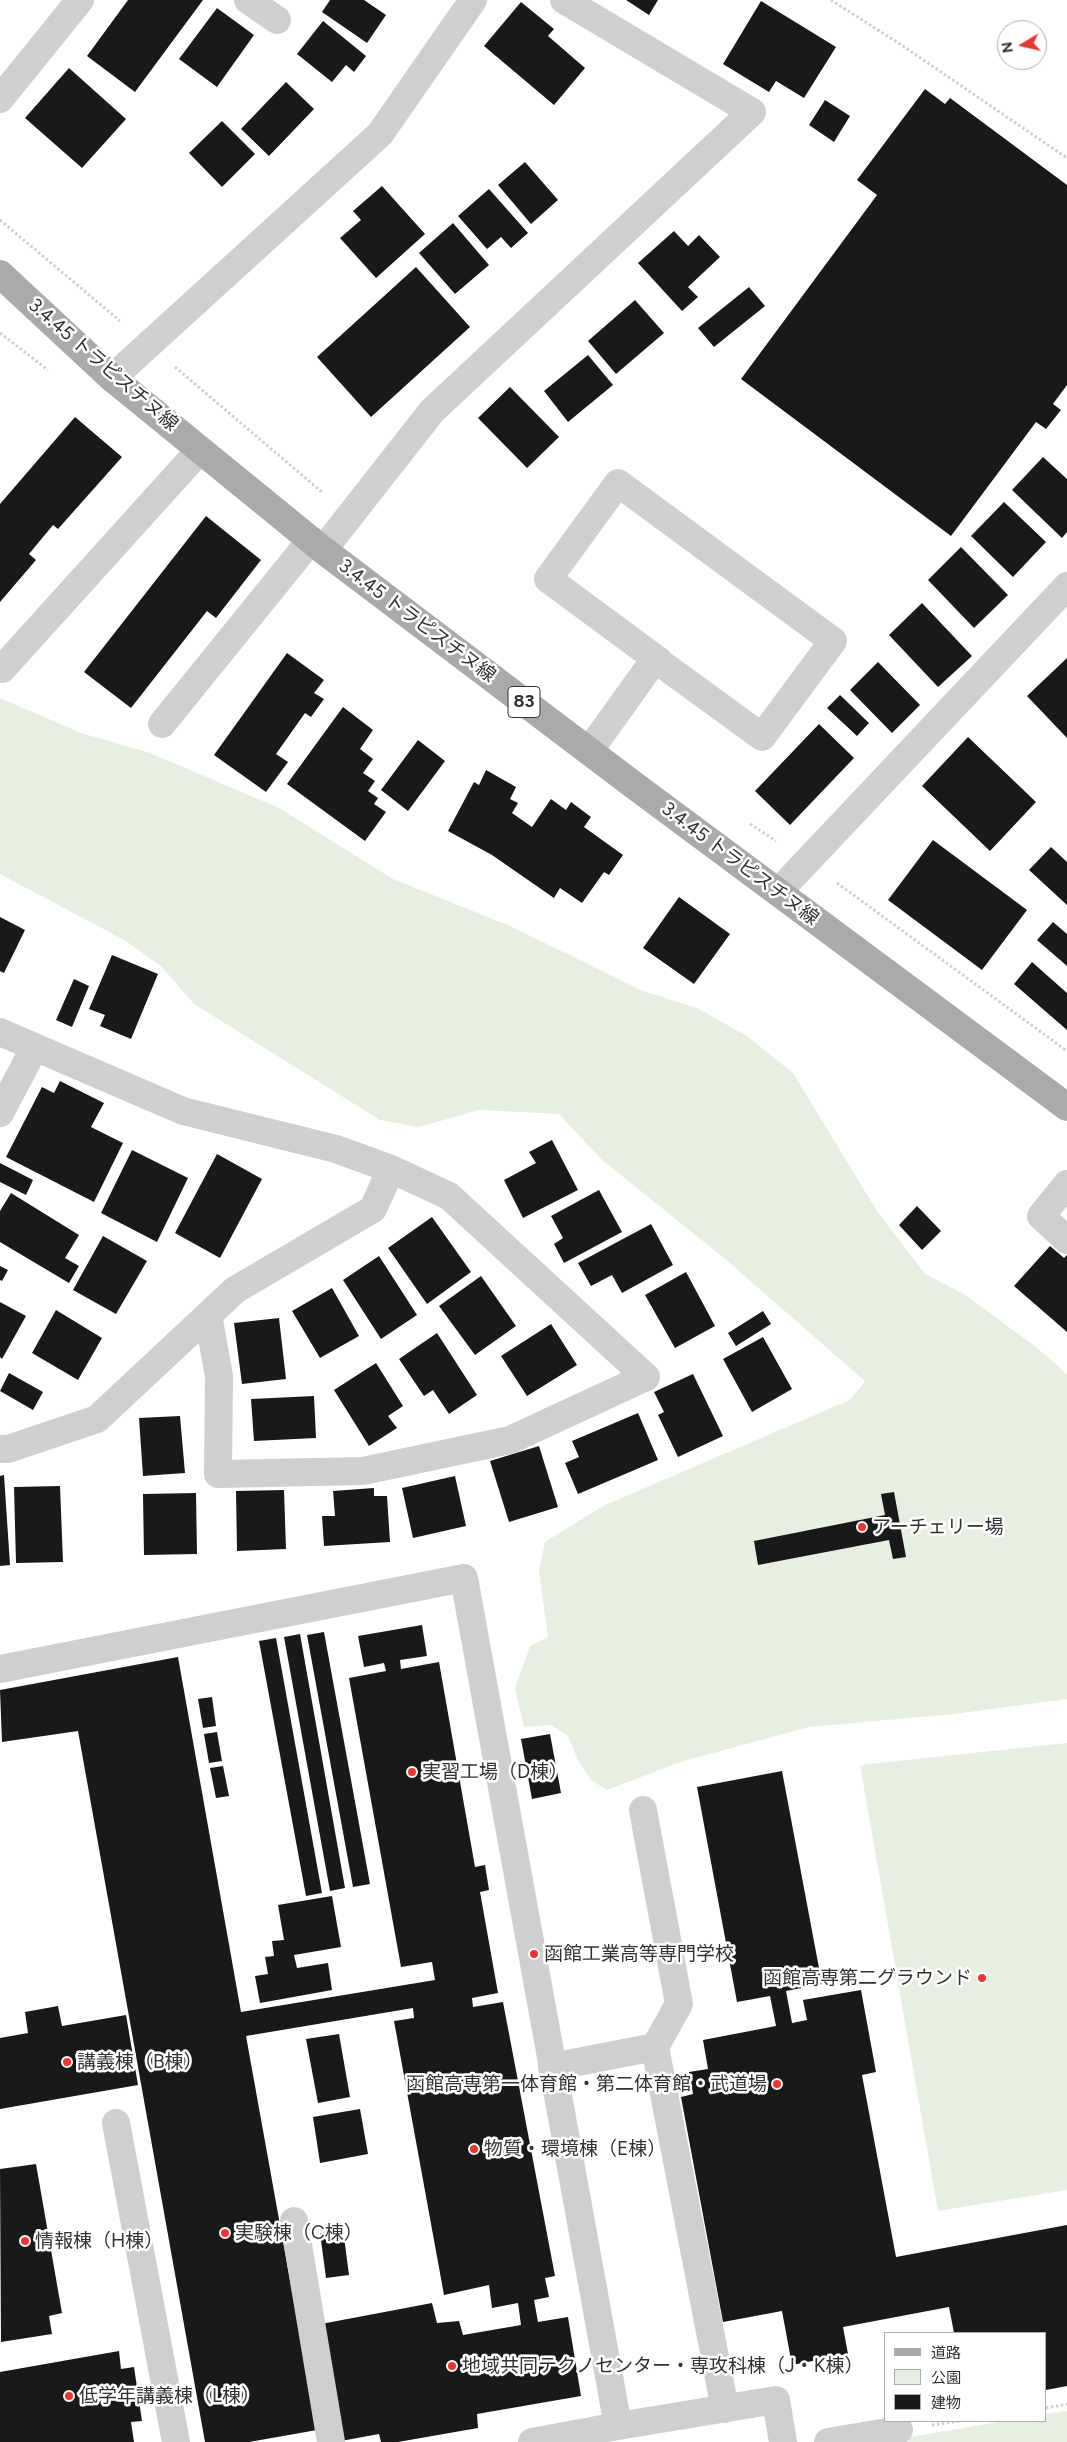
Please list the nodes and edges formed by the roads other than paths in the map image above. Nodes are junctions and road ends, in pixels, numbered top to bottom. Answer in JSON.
{"nodes":[{"id":1,"x":80,"y":0,"type":"edge"},
{"id":2,"x":248,"y":0,"type":"edge"},
{"id":3,"x":473,"y":0,"type":"edge"},
{"id":4,"x":564,"y":0,"type":"edge"},
{"id":5,"x":277,"y":20,"type":"dead end"},
{"id":6,"x":0,"y":99,"type":"edge"},
{"id":7,"x":0,"y":274,"type":"edge"},
{"id":8,"x":112,"y":378,"type":"junction"},
{"id":9,"x":200,"y":450,"type":"junction"},
{"id":10,"x":317,"y":545,"type":"junction"},
{"id":11,"x":1063,"y":599,"type":"edge"},
{"id":12,"x":658,"y":661,"type":"junction"},
{"id":13,"x":0,"y":667,"type":"edge"},
{"id":14,"x":162,"y":724,"type":"dead end"},
{"id":15,"x":589,"y":750,"type":"junction"},
{"id":16,"x":778,"y":892,"type":"junction"},
{"id":17,"x":0,"y":1032,"type":"edge"},
{"id":18,"x":36,"y":1047,"type":"junction"},
{"id":19,"x":1067,"y":1108,"type":"edge"},
{"id":20,"x":0,"y":1113,"type":"edge"},
{"id":21,"x":391,"y":1169,"type":"junction"},
{"id":22,"x":1067,"y":1184,"type":"edge"},
{"id":23,"x":1067,"y":1240,"type":"edge"},
{"id":24,"x":208,"y":1315,"type":"junction"},
{"id":25,"x":0,"y":1449,"type":"edge"},
{"id":26,"x":0,"y":1669,"type":"edge"},
{"id":27,"x":643,"y":1810,"type":"dead end"},
{"id":28,"x":655,"y":2047,"type":"junction"},
{"id":29,"x":552,"y":2067,"type":"junction"},
{"id":30,"x":116,"y":2123,"type":"dead end"},
{"id":31,"x":294,"y":2221,"type":"dead end"},
{"id":32,"x":725,"y":2409,"type":"junction"},
{"id":33,"x":618,"y":2426,"type":"junction"},
{"id":34,"x":899,"y":2430,"type":"dead end"},
{"id":35,"x":176,"y":2442,"type":"edge"},
{"id":36,"x":332,"y":2442,"type":"edge"},
{"id":37,"x":532,"y":2442,"type":"edge"},
{"id":38,"x":783,"y":2442,"type":"edge"},
{"id":39,"x":828,"y":2442,"type":"edge"}],
"edges":[{"from":1,"to":6,"type":"street"},
{"from":2,"to":5,"type":"street"},
{"from":3,"to":8,"type":"street"},
{"from":4,"to":10,"type":"street"},
{"from":7,"to":8,"type":"main road","name":"3.4.45 トラピスチヌ線","number":"83"},
{"from":8,"to":9,"type":"main road","name":"3.4.45 トラピスチヌ線","number":"83"},
{"from":9,"to":10,"type":"main road","name":"3.4.45 トラピスチヌ線","number":"83"},
{"from":9,"to":13,"type":"street"},
{"from":10,"to":14,"type":"street"},
{"from":10,"to":15,"type":"main road","name":"3.4.45 トラピスチヌ線","number":"83"},
{"from":11,"to":16,"type":"street"},
{"from":12,"to":12,"type":"street"},
{"from":12,"to":15,"type":"street"},
{"from":15,"to":16,"type":"main road","name":"3.4.45 トラピスチヌ線","number":"83"},
{"from":16,"to":19,"type":"main road","name":"3.4.45 トラピスチヌ線","number":"83"},
{"from":17,"to":18,"type":"street"},
{"from":18,"to":20,"type":"street"},
{"from":18,"to":21,"type":"street"},
{"from":21,"to":24,"type":"street"},
{"from":21,"to":24,"type":"street"},
{"from":22,"to":23,"type":"street"},
{"from":24,"to":25,"type":"street"},
{"from":26,"to":29,"type":"street"},
{"from":27,"to":28,"type":"street"},
{"from":28,"to":29,"type":"street"},
{"from":28,"to":32,"type":"street"},
{"from":29,"to":33,"type":"street"},
{"from":30,"to":35,"type":"street"},
{"from":31,"to":36,"type":"street"},
{"from":32,"to":33,"type":"street"},
{"from":32,"to":38,"type":"street"},
{"from":33,"to":37,"type":"street"},
{"from":34,"to":39,"type":"street"}]}
